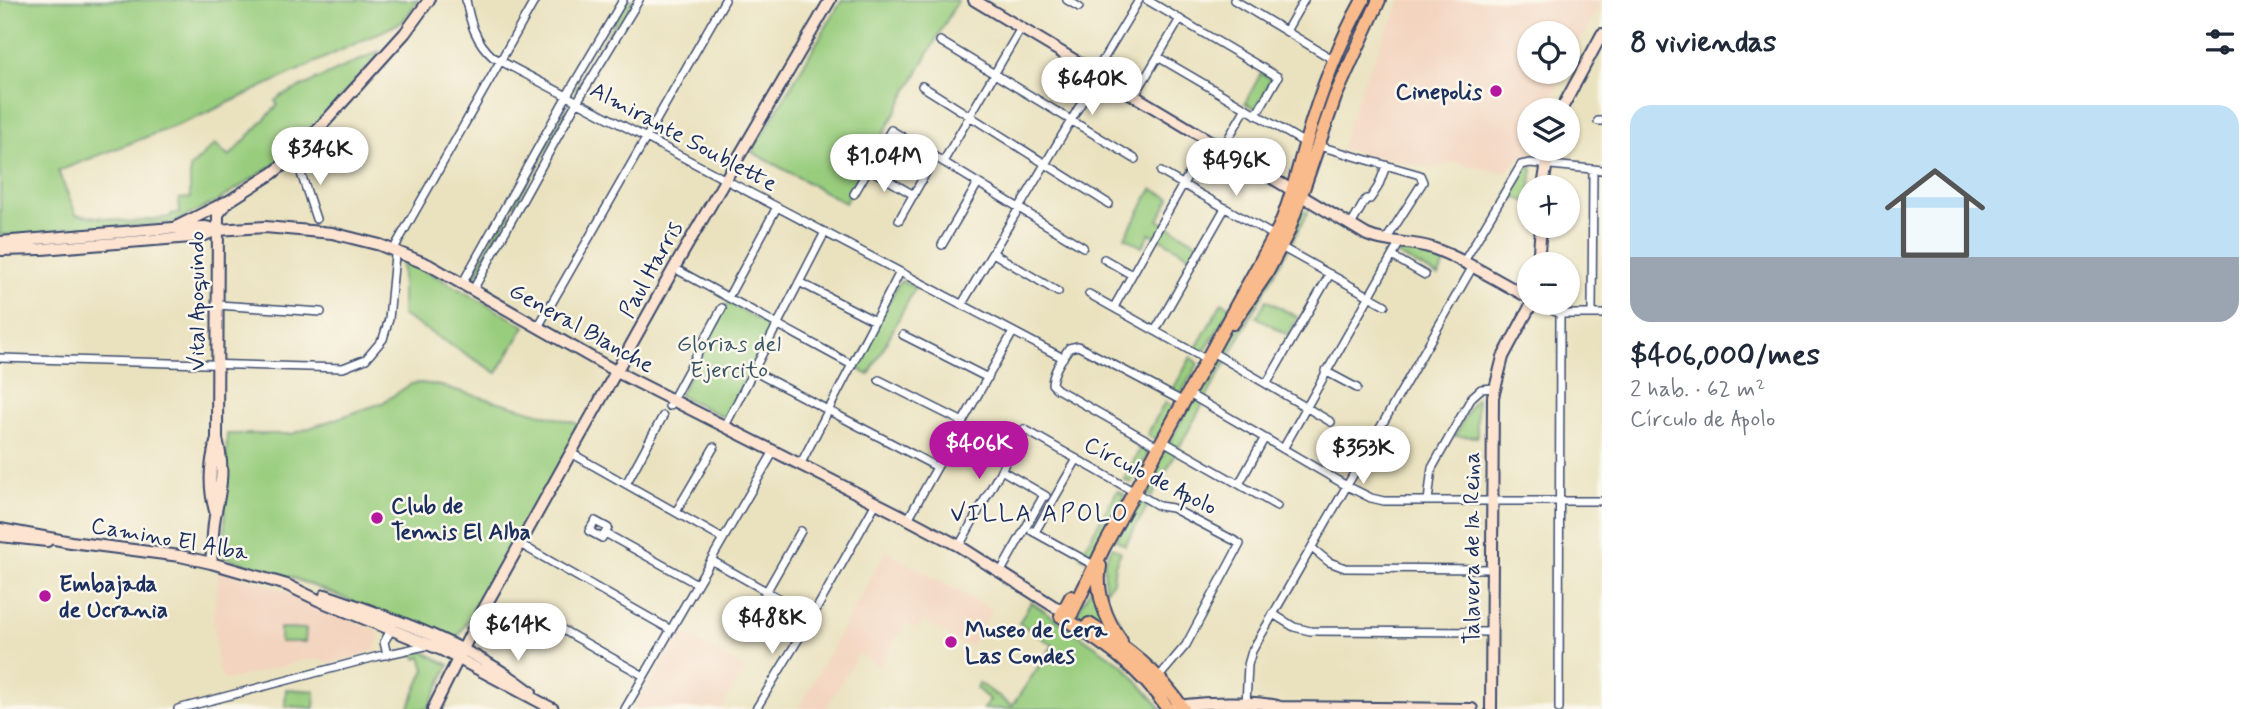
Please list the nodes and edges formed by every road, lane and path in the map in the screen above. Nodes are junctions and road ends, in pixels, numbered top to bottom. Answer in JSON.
{"nodes":[{"id":1,"x":429,"y":0,"type":"edge"},
{"id":2,"x":466,"y":0,"type":"edge"},
{"id":3,"x":534,"y":0,"type":"edge"},
{"id":4,"x":623,"y":0,"type":"edge"},
{"id":5,"x":639,"y":0,"type":"edge"},
{"id":6,"x":725,"y":0,"type":"edge"},
{"id":7,"x":830,"y":0,"type":"edge"},
{"id":8,"x":1067,"y":0,"type":"edge"},
{"id":9,"x":1147,"y":0,"type":"edge"},
{"id":10,"x":1234,"y":0,"type":"edge"},
{"id":11,"x":1304,"y":0,"type":"edge"},
{"id":12,"x":1363,"y":0,"type":"edge"},
{"id":13,"x":1379,"y":0,"type":"edge"},
{"id":14,"x":1136,"y":1,"type":"edge"},
{"id":15,"x":981,"y":2,"type":"edge"},
{"id":16,"x":1079,"y":7,"type":"dead end"},
{"id":17,"x":1180,"y":19,"type":"junction"},
{"id":18,"x":1021,"y":28,"type":"junction"},
{"id":19,"x":1286,"y":32,"type":"junction"},
{"id":20,"x":1602,"y":34,"type":"edge"},
{"id":21,"x":940,"y":41,"type":"dead end"},
{"id":22,"x":1158,"y":57,"type":"junction"},
{"id":23,"x":1334,"y":60,"type":"junction"},
{"id":24,"x":500,"y":61,"type":"junction"},
{"id":25,"x":995,"y":74,"type":"junction"},
{"id":26,"x":1097,"y":74,"type":"junction"},
{"id":27,"x":922,"y":86,"type":"dead end"},
{"id":28,"x":567,"y":96,"type":"junction"},
{"id":29,"x":1135,"y":97,"type":"junction"},
{"id":30,"x":1567,"y":98,"type":"edge"},
{"id":31,"x":578,"y":102,"type":"junction"},
{"id":32,"x":1246,"y":108,"type":"junction"},
{"id":33,"x":1256,"y":114,"type":"junction"},
{"id":34,"x":970,"y":116,"type":"junction"},
{"id":35,"x":1071,"y":120,"type":"junction"},
{"id":36,"x":645,"y":137,"type":"junction"},
{"id":37,"x":1312,"y":145,"type":"junction"},
{"id":38,"x":1204,"y":147,"type":"dead end"},
{"id":39,"x":1222,"y":149,"type":"junction"},
{"id":40,"x":295,"y":155,"type":"junction"},
{"id":41,"x":935,"y":157,"type":"junction"},
{"id":42,"x":1135,"y":159,"type":"dead end"},
{"id":43,"x":1547,"y":161,"type":"edge"},
{"id":44,"x":943,"y":162,"type":"junction"},
{"id":45,"x":1045,"y":164,"type":"junction"},
{"id":46,"x":1546,"y":164,"type":"junction"},
{"id":47,"x":1386,"y":166,"type":"junction"},
{"id":48,"x":869,"y":169,"type":"junction"},
{"id":49,"x":1598,"y":169,"type":"edge"},
{"id":50,"x":1161,"y":172,"type":"dead end"},
{"id":51,"x":1545,"y":175,"type":"edge"},
{"id":52,"x":725,"y":179,"type":"junction"},
{"id":53,"x":978,"y":183,"type":"junction"},
{"id":54,"x":1183,"y":184,"type":"junction"},
{"id":55,"x":854,"y":194,"type":"dead end"},
{"id":56,"x":914,"y":194,"type":"junction"},
{"id":57,"x":1297,"y":194,"type":"junction"},
{"id":58,"x":229,"y":201,"type":"junction"},
{"id":59,"x":1109,"y":204,"type":"dead end"},
{"id":60,"x":505,"y":206,"type":"junction"},
{"id":61,"x":777,"y":207,"type":"junction"},
{"id":62,"x":1019,"y":208,"type":"junction"},
{"id":63,"x":1225,"y":208,"type":"junction"},
{"id":64,"x":516,"y":212,"type":"junction"},
{"id":65,"x":316,"y":219,"type":"dead end"},
{"id":66,"x":899,"y":220,"type":"dead end"},
{"id":67,"x":1351,"y":225,"type":"junction"},
{"id":68,"x":173,"y":228,"type":"junction"},
{"id":69,"x":217,"y":230,"type":"junction"},
{"id":70,"x":825,"y":232,"type":"junction"},
{"id":71,"x":1385,"y":240,"type":"junction"},
{"id":72,"x":1278,"y":241,"type":"junction"},
{"id":73,"x":0,"y":242,"type":"edge"},
{"id":74,"x":1400,"y":242,"type":"junction"},
{"id":75,"x":942,"y":246,"type":"dead end"},
{"id":76,"x":1083,"y":247,"type":"dead end"},
{"id":77,"x":0,"y":250,"type":"edge"},
{"id":78,"x":395,"y":250,"type":"junction"},
{"id":79,"x":993,"y":253,"type":"junction"},
{"id":80,"x":1392,"y":256,"type":"junction"},
{"id":81,"x":1104,"y":259,"type":"dead end"},
{"id":82,"x":1467,"y":266,"type":"junction"},
{"id":83,"x":674,"y":268,"type":"junction"},
{"id":84,"x":900,"y":272,"type":"junction"},
{"id":85,"x":1330,"y":274,"type":"junction"},
{"id":86,"x":1132,"y":275,"type":"junction"},
{"id":87,"x":1425,"y":275,"type":"dead end"},
{"id":88,"x":799,"y":282,"type":"junction"},
{"id":89,"x":461,"y":284,"type":"junction"},
{"id":90,"x":472,"y":290,"type":"junction"},
{"id":91,"x":1058,"y":292,"type":"dead end"},
{"id":92,"x":730,"y":293,"type":"dead end"},
{"id":93,"x":1517,"y":293,"type":"edge"},
{"id":94,"x":1089,"y":294,"type":"dead end"},
{"id":95,"x":1369,"y":296,"type":"junction"},
{"id":96,"x":962,"y":304,"type":"junction"},
{"id":97,"x":218,"y":305,"type":"junction"},
{"id":98,"x":1385,"y":305,"type":"dead end"},
{"id":99,"x":1114,"y":307,"type":"junction"},
{"id":100,"x":722,"y":308,"type":"dead end"},
{"id":101,"x":321,"y":312,"type":"dead end"},
{"id":102,"x":1580,"y":314,"type":"edge"},
{"id":103,"x":1592,"y":314,"type":"junction"},
{"id":104,"x":1602,"y":314,"type":"edge"},
{"id":105,"x":1524,"y":315,"type":"edge"},
{"id":106,"x":1560,"y":315,"type":"edge"},
{"id":107,"x":875,"y":321,"type":"junction"},
{"id":108,"x":777,"y":326,"type":"junction"},
{"id":109,"x":538,"y":327,"type":"junction"},
{"id":110,"x":1156,"y":331,"type":"junction"},
{"id":111,"x":1013,"y":332,"type":"junction"},
{"id":112,"x":903,"y":335,"type":"dead end"},
{"id":113,"x":1210,"y":356,"type":"junction"},
{"id":114,"x":0,"y":358,"type":"edge"},
{"id":115,"x":1063,"y":358,"type":"junction"},
{"id":116,"x":216,"y":363,"type":"junction"},
{"id":117,"x":852,"y":365,"type":"junction"},
{"id":118,"x":753,"y":371,"type":"junction"},
{"id":119,"x":1325,"y":371,"type":"junction"},
{"id":120,"x":617,"y":372,"type":"junction"},
{"id":121,"x":988,"y":378,"type":"junction"},
{"id":122,"x":879,"y":380,"type":"dead end"},
{"id":123,"x":1267,"y":383,"type":"junction"},
{"id":124,"x":1357,"y":388,"type":"dead end"},
{"id":125,"x":1494,"y":388,"type":"junction"},
{"id":126,"x":1187,"y":398,"type":"junction"},
{"id":127,"x":671,"y":403,"type":"junction"},
{"id":128,"x":1306,"y":406,"type":"junction"},
{"id":129,"x":828,"y":410,"type":"junction"},
{"id":130,"x":663,"y":416,"type":"dead end"},
{"id":131,"x":963,"y":422,"type":"junction"},
{"id":132,"x":1331,"y":422,"type":"dead end"},
{"id":133,"x":725,"y":426,"type":"junction"},
{"id":134,"x":1265,"y":439,"type":"junction"},
{"id":135,"x":1161,"y":444,"type":"junction"},
{"id":136,"x":713,"y":447,"type":"dead end"},
{"id":137,"x":1283,"y":449,"type":"junction"},
{"id":138,"x":774,"y":451,"type":"junction"},
{"id":139,"x":571,"y":453,"type":"junction"},
{"id":140,"x":1077,"y":459,"type":"junction"},
{"id":141,"x":800,"y":465,"type":"junction"},
{"id":142,"x":937,"y":467,"type":"junction"},
{"id":143,"x":1001,"y":470,"type":"junction"},
{"id":144,"x":626,"y":484,"type":"junction"},
{"id":145,"x":1239,"y":484,"type":"junction"},
{"id":146,"x":1347,"y":486,"type":"junction"},
{"id":147,"x":1135,"y":491,"type":"junction"},
{"id":148,"x":1044,"y":495,"type":"junction"},
{"id":149,"x":1054,"y":500,"type":"junction"},
{"id":150,"x":1428,"y":501,"type":"junction"},
{"id":151,"x":1492,"y":501,"type":"junction"},
{"id":152,"x":1559,"y":501,"type":"junction"},
{"id":153,"x":1602,"y":501,"type":"edge"},
{"id":154,"x":876,"y":503,"type":"junction"},
{"id":155,"x":1277,"y":506,"type":"dead end"},
{"id":156,"x":676,"y":512,"type":"junction"},
{"id":157,"x":908,"y":519,"type":"junction"},
{"id":158,"x":1026,"y":527,"type":"junction"},
{"id":159,"x":801,"y":531,"type":"dead end"},
{"id":160,"x":605,"y":533,"type":"dead end"},
{"id":161,"x":1035,"y":533,"type":"junction"},
{"id":162,"x":1,"y":535,"type":"edge"},
{"id":163,"x":723,"y":539,"type":"junction"},
{"id":164,"x":520,"y":544,"type":"junction"},
{"id":165,"x":959,"y":546,"type":"junction"},
{"id":166,"x":1104,"y":547,"type":"junction"},
{"id":167,"x":1312,"y":548,"type":"junction"},
{"id":168,"x":711,"y":560,"type":"junction"},
{"id":169,"x":211,"y":563,"type":"junction"},
{"id":170,"x":1090,"y":564,"type":"junction"},
{"id":171,"x":1492,"y":569,"type":"junction"},
{"id":172,"x":1000,"y":573,"type":"junction"},
{"id":173,"x":697,"y":584,"type":"junction"},
{"id":174,"x":301,"y":590,"type":"junction"},
{"id":175,"x":766,"y":591,"type":"junction"},
{"id":176,"x":1064,"y":614,"type":"junction"},
{"id":177,"x":1273,"y":614,"type":"junction"},
{"id":178,"x":812,"y":618,"type":"junction"},
{"id":179,"x":477,"y":621,"type":"junction"},
{"id":180,"x":556,"y":626,"type":"dead end"},
{"id":181,"x":412,"y":628,"type":"junction"},
{"id":182,"x":391,"y":629,"type":"junction"},
{"id":183,"x":671,"y":630,"type":"junction"},
{"id":184,"x":1491,"y":632,"type":"junction"},
{"id":185,"x":741,"y":636,"type":"dead end"},
{"id":186,"x":435,"y":643,"type":"junction"},
{"id":187,"x":1128,"y":649,"type":"junction"},
{"id":188,"x":387,"y":654,"type":"junction"},
{"id":189,"x":459,"y":654,"type":"junction"},
{"id":190,"x":644,"y":676,"type":"junction"},
{"id":191,"x":1158,"y":678,"type":"junction"},
{"id":192,"x":1246,"y":704,"type":"junction"},
{"id":193,"x":1175,"y":708,"type":"edge"},
{"id":194,"x":1278,"y":708,"type":"edge"},
{"id":195,"x":1345,"y":708,"type":"edge"},
{"id":196,"x":178,"y":709,"type":"edge"},
{"id":197,"x":433,"y":709,"type":"edge"},
{"id":198,"x":625,"y":709,"type":"edge"},
{"id":199,"x":756,"y":709,"type":"edge"},
{"id":200,"x":1407,"y":709,"type":"edge"},
{"id":201,"x":1472,"y":709,"type":"edge"},
{"id":202,"x":1491,"y":709,"type":"edge"},
{"id":203,"x":1559,"y":709,"type":"edge"}],
"edges":[{"from":1,"to":40,"type":"street"},
{"from":2,"to":24,"type":"street","name":"Almirante Soublette"},
{"from":3,"to":24,"type":"street"},
{"from":4,"to":28,"type":"street"},
{"from":5,"to":31,"type":"street"},
{"from":6,"to":36,"type":"street"},
{"from":7,"to":52,"type":"street","name":"Paul Harris"},
{"from":8,"to":16,"type":"street"},
{"from":9,"to":17,"type":"street"},
{"from":10,"to":19,"type":"street"},
{"from":11,"to":19,"type":"street"},
{"from":12,"to":23,"type":"main road"},
{"from":13,"to":37,"type":"main road"},
{"from":14,"to":26,"type":"street"},
{"from":15,"to":18,"type":"street"},
{"from":17,"to":22,"type":"street"},
{"from":17,"to":33,"type":"street"},
{"from":18,"to":25,"type":"street"},
{"from":18,"to":26,"type":"street"},
{"from":19,"to":23,"type":"street"},
{"from":20,"to":30,"type":"street"},
{"from":21,"to":25,"type":"street"},
{"from":22,"to":29,"type":"street"},
{"from":22,"to":32,"type":"street"},
{"from":23,"to":37,"type":"main road"},
{"from":24,"to":28,"type":"street","name":"Almirante Soublette"},
{"from":24,"to":78,"type":"street"},
{"from":25,"to":34,"type":"street"},
{"from":25,"to":35,"type":"street"},
{"from":26,"to":29,"type":"street"},
{"from":26,"to":35,"type":"street"},
{"from":27,"to":34,"type":"street"},
{"from":28,"to":31,"type":"street","name":"Almirante Soublette"},
{"from":28,"to":60,"type":"street"},
{"from":29,"to":39,"type":"street"},
{"from":31,"to":36,"type":"street","name":"Almirante Soublette"},
{"from":31,"to":64,"type":"street"},
{"from":32,"to":33,"type":"street"},
{"from":32,"to":39,"type":"street"},
{"from":33,"to":37,"type":"street"},
{"from":34,"to":44,"type":"street"},
{"from":34,"to":45,"type":"street"},
{"from":35,"to":42,"type":"street"},
{"from":35,"to":45,"type":"street"},
{"from":36,"to":52,"type":"street","name":"Almirante Soublette"},
{"from":36,"to":109,"type":"street"},
{"from":37,"to":47,"type":"street"},
{"from":37,"to":57,"type":"main road"},
{"from":38,"to":54,"type":"street"},
{"from":39,"to":57,"type":"street"},
{"from":40,"to":58,"type":"street"},
{"from":40,"to":65,"type":"street"},
{"from":41,"to":44,"type":"street"},
{"from":41,"to":48,"type":"street"},
{"from":41,"to":56,"type":"street"},
{"from":43,"to":46,"type":"street"},
{"from":44,"to":53,"type":"street"},
{"from":45,"to":59,"type":"street"},
{"from":45,"to":62,"type":"street"},
{"from":46,"to":49,"type":"street"},
{"from":46,"to":51,"type":"street"},
{"from":46,"to":82,"type":"street"},
{"from":47,"to":67,"type":"street"},
{"from":47,"to":71,"type":"street"},
{"from":48,"to":55,"type":"street"},
{"from":48,"to":56,"type":"street"},
{"from":49,"to":103,"type":"street"},
{"from":50,"to":54,"type":"street"},
{"from":52,"to":61,"type":"street","name":"Almirante Soublette"},
{"from":52,"to":83,"type":"street","name":"Paul Harris"},
{"from":53,"to":62,"type":"street"},
{"from":53,"to":75,"type":"street"},
{"from":54,"to":63,"type":"street"},
{"from":54,"to":86,"type":"street"},
{"from":56,"to":66,"type":"street"},
{"from":57,"to":67,"type":"street"},
{"from":57,"to":72,"type":"main road"},
{"from":58,"to":68,"type":"street"},
{"from":58,"to":69,"type":"street","name":"Vital Apoquindo"},
{"from":60,"to":64,"type":"street"},
{"from":60,"to":89,"type":"street"},
{"from":61,"to":70,"type":"street","name":"Almirante Soublette"},
{"from":61,"to":92,"type":"street"},
{"from":62,"to":76,"type":"street"},
{"from":62,"to":79,"type":"street"},
{"from":63,"to":72,"type":"street"},
{"from":63,"to":110,"type":"street"},
{"from":64,"to":90,"type":"street"},
{"from":67,"to":71,"type":"street"},
{"from":68,"to":69,"type":"street","name":"General Blanche"},
{"from":68,"to":73,"type":"street","name":"General Blanche"},
{"from":69,"to":77,"type":"street","name":"General Blanche"},
{"from":69,"to":78,"type":"street","name":"General Blanche"},
{"from":69,"to":97,"type":"street","name":"Vital Apoquindo"},
{"from":70,"to":84,"type":"street","name":"Almirante Soublette"},
{"from":70,"to":88,"type":"street"},
{"from":71,"to":74,"type":"street"},
{"from":72,"to":85,"type":"street"},
{"from":72,"to":113,"type":"main road"},
{"from":74,"to":80,"type":"street"},
{"from":74,"to":82,"type":"street"},
{"from":78,"to":89,"type":"street","name":"General Blanche"},
{"from":78,"to":116,"type":"street"},
{"from":79,"to":91,"type":"street"},
{"from":79,"to":96,"type":"street"},
{"from":80,"to":87,"type":"street"},
{"from":80,"to":95,"type":"street"},
{"from":81,"to":86,"type":"street"},
{"from":82,"to":93,"type":"street"},
{"from":82,"to":146,"type":"street"},
{"from":83,"to":108,"type":"street"},
{"from":83,"to":120,"type":"street","name":"Paul Harris"},
{"from":84,"to":96,"type":"street","name":"Almirante Soublette"},
{"from":84,"to":107,"type":"street"},
{"from":85,"to":95,"type":"street"},
{"from":85,"to":123,"type":"street"},
{"from":86,"to":99,"type":"street"},
{"from":88,"to":107,"type":"street"},
{"from":88,"to":108,"type":"street"},
{"from":89,"to":90,"type":"street","name":"General Blanche"},
{"from":90,"to":109,"type":"street","name":"General Blanche"},
{"from":94,"to":99,"type":"street"},
{"from":95,"to":98,"type":"street"},
{"from":95,"to":119,"type":"street"},
{"from":96,"to":111,"type":"street","name":"Almirante Soublette"},
{"from":97,"to":101,"type":"street"},
{"from":97,"to":116,"type":"street","name":"Vital Apoquindo"},
{"from":99,"to":110,"type":"street"},
{"from":100,"to":127,"type":"street"},
{"from":102,"to":103,"type":"street"},
{"from":103,"to":104,"type":"street"},
{"from":105,"to":125,"type":"street","name":"Talavera de la Reina"},
{"from":106,"to":152,"type":"street"},
{"from":107,"to":117,"type":"street"},
{"from":108,"to":117,"type":"street"},
{"from":108,"to":118,"type":"street"},
{"from":109,"to":120,"type":"street","name":"General Blanche"},
{"from":110,"to":113,"type":"street"},
{"from":111,"to":115,"type":"street","name":"Almirante Soublette"},
{"from":111,"to":121,"type":"street"},
{"from":112,"to":121,"type":"street"},
{"from":113,"to":123,"type":"street"},
{"from":113,"to":126,"type":"main road"},
{"from":114,"to":116,"type":"street"},
{"from":115,"to":126,"type":"street"},
{"from":115,"to":135,"type":"street"},
{"from":116,"to":169,"type":"street","name":"Vital Apoquindo"},
{"from":117,"to":129,"type":"street"},
{"from":118,"to":129,"type":"street"},
{"from":118,"to":133,"type":"street"},
{"from":119,"to":124,"type":"street"},
{"from":119,"to":128,"type":"street"},
{"from":120,"to":127,"type":"street","name":"General Blanche"},
{"from":120,"to":139,"type":"street","name":"Paul Harris"},
{"from":121,"to":131,"type":"street"},
{"from":122,"to":131,"type":"street"},
{"from":123,"to":128,"type":"street"},
{"from":125,"to":150,"type":"street","name":"Talavera de la Reina"},
{"from":125,"to":151,"type":"street","name":"Talavera de la Reina"},
{"from":126,"to":134,"type":"street"},
{"from":126,"to":135,"type":"main road"},
{"from":127,"to":133,"type":"street","name":"General Blanche"},
{"from":128,"to":132,"type":"street"},
{"from":128,"to":137,"type":"street"},
{"from":129,"to":141,"type":"street"},
{"from":129,"to":142,"type":"street"},
{"from":130,"to":144,"type":"street"},
{"from":131,"to":142,"type":"street"},
{"from":133,"to":138,"type":"street","name":"General Blanche"},
{"from":134,"to":137,"type":"street"},
{"from":134,"to":145,"type":"street"},
{"from":135,"to":145,"type":"street"},
{"from":135,"to":147,"type":"main road"},
{"from":136,"to":156,"type":"street"},
{"from":137,"to":146,"type":"street"},
{"from":138,"to":141,"type":"street","name":"General Blanche"},
{"from":138,"to":163,"type":"street"},
{"from":139,"to":144,"type":"street"},
{"from":139,"to":164,"type":"street","name":"Paul Harris"},
{"from":140,"to":143,"type":"street","name":"Círculo de Apolo"},
{"from":140,"to":147,"type":"street","name":"Círculo de Apolo"},
{"from":140,"to":149,"type":"street"},
{"from":141,"to":154,"type":"street","name":"General Blanche"},
{"from":142,"to":157,"type":"street"},
{"from":143,"to":148,"type":"street"},
{"from":143,"to":165,"type":"street","name":"Círculo de Apolo"},
{"from":144,"to":156,"type":"street"},
{"from":145,"to":155,"type":"street"},
{"from":146,"to":150,"type":"street"},
{"from":146,"to":167,"type":"street"},
{"from":147,"to":166,"type":"main road"},
{"from":147,"to":191,"type":"street","name":"Círculo de Apolo"},
{"from":148,"to":149,"type":"street"},
{"from":148,"to":158,"type":"street"},
{"from":149,"to":161,"type":"street"},
{"from":150,"to":151,"type":"street"},
{"from":151,"to":152,"type":"street"},
{"from":151,"to":171,"type":"street","name":"Talavera de la Reina"},
{"from":152,"to":153,"type":"street"},
{"from":152,"to":203,"type":"street"},
{"from":154,"to":157,"type":"street","name":"General Blanche"},
{"from":154,"to":178,"type":"street"},
{"from":156,"to":163,"type":"street"},
{"from":157,"to":165,"type":"street","name":"General Blanche"},
{"from":158,"to":161,"type":"street"},
{"from":158,"to":172,"type":"street"},
{"from":159,"to":175,"type":"street"},
{"from":160,"to":173,"type":"street"},
{"from":161,"to":170,"type":"street"},
{"from":162,"to":169,"type":"street","name":"Camino El Alba"},
{"from":163,"to":168,"type":"street"},
{"from":164,"to":179,"type":"street","name":"Paul Harris"},
{"from":164,"to":183,"type":"street"},
{"from":165,"to":172,"type":"street","name":"General Blanche"},
{"from":166,"to":170,"type":"main road"},
{"from":166,"to":176,"type":"main road"},
{"from":166,"to":187,"type":"main road"},
{"from":167,"to":171,"type":"street"},
{"from":167,"to":177,"type":"street"},
{"from":168,"to":173,"type":"street"},
{"from":168,"to":175,"type":"street"},
{"from":169,"to":174,"type":"street","name":"Camino El Alba"},
{"from":170,"to":176,"type":"main road"},
{"from":171,"to":184,"type":"street","name":"Talavera de la Reina"},
{"from":172,"to":176,"type":"street","name":"General Blanche"},
{"from":173,"to":183,"type":"street"},
{"from":174,"to":181,"type":"street","name":"Camino El Alba"},
{"from":174,"to":182,"type":"street","name":"Camino El Alba"},
{"from":175,"to":178,"type":"street"},
{"from":175,"to":185,"type":"street"},
{"from":176,"to":187,"type":"main road"},
{"from":176,"to":193,"type":"main road"},
{"from":177,"to":184,"type":"street"},
{"from":177,"to":192,"type":"street"},
{"from":178,"to":199,"type":"street"},
{"from":179,"to":186,"type":"street"},
{"from":179,"to":189,"type":"street","name":"Paul Harris"},
{"from":180,"to":190,"type":"street"},
{"from":181,"to":182,"type":"street"},
{"from":181,"to":186,"type":"street","name":"Camino El Alba"},
{"from":182,"to":186,"type":"street","name":"Camino El Alba"},
{"from":182,"to":188,"type":"street"},
{"from":183,"to":190,"type":"street"},
{"from":184,"to":202,"type":"street","name":"Talavera de la Reina"},
{"from":186,"to":188,"type":"street"},
{"from":186,"to":189,"type":"street","name":"Camino El Alba"},
{"from":187,"to":191,"type":"main road"},
{"from":188,"to":196,"type":"street"},
{"from":189,"to":189,"type":"street","name":"Camino El Alba"},
{"from":189,"to":197,"type":"street","name":"Paul Harris"},
{"from":190,"to":198,"type":"street"},
{"from":191,"to":193,"type":"main road"},
{"from":192,"to":193,"type":"street"},
{"from":192,"to":194,"type":"street"},
{"from":194,"to":195,"type":"street"},
{"from":195,"to":200,"type":"street"},
{"from":200,"to":201,"type":"street"}]}
